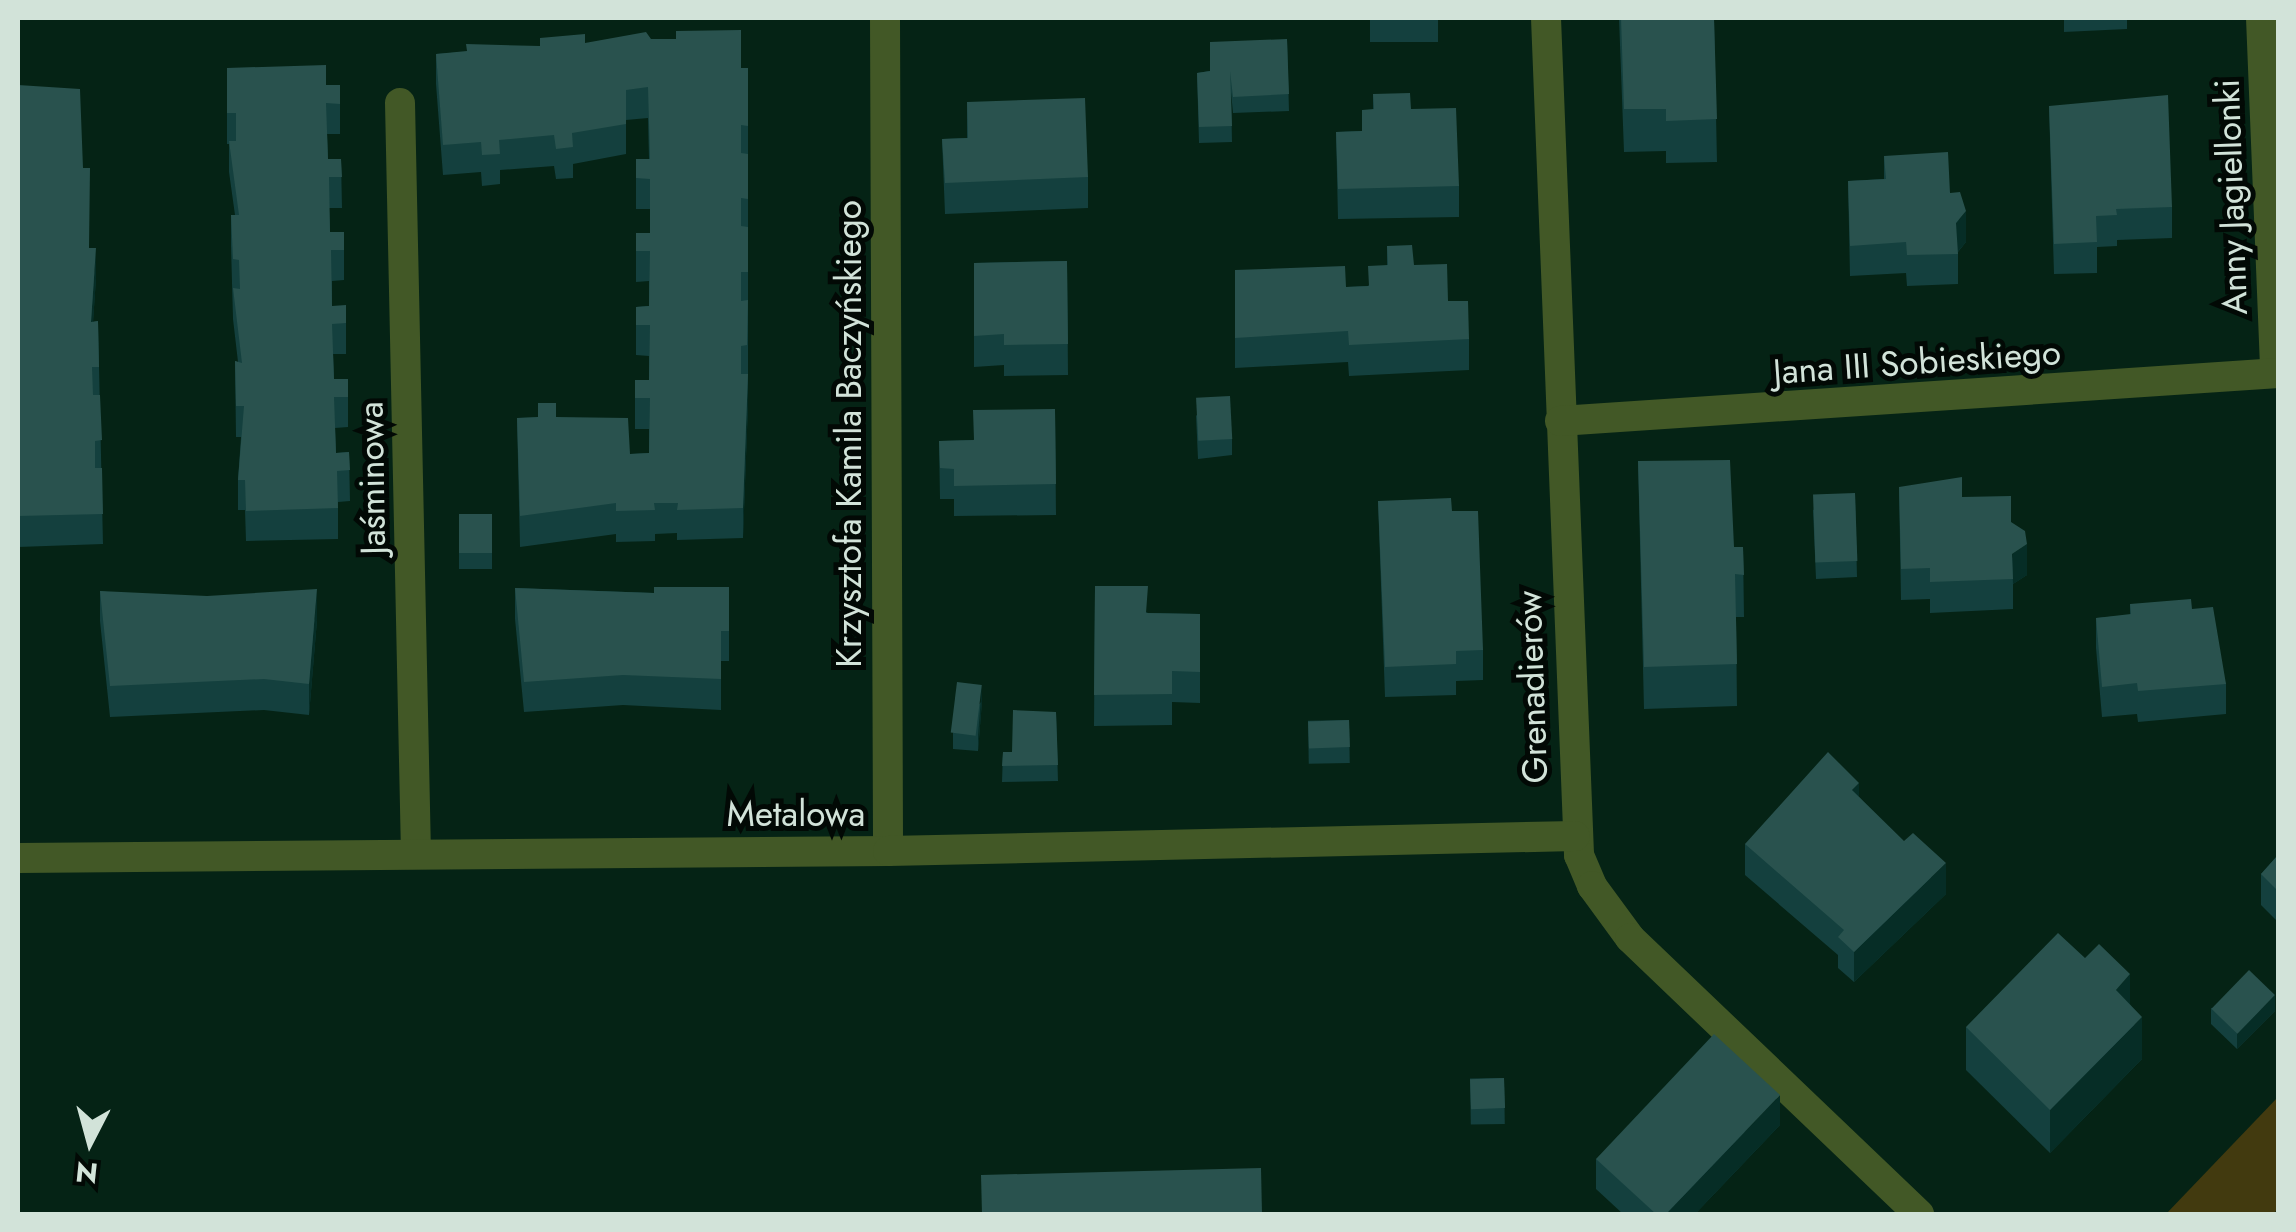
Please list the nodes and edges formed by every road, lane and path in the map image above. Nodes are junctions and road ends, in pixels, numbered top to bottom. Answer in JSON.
{"nodes":[{"id":1,"x":885,"y":18,"type":"edge"},
{"id":2,"x":1546,"y":18,"type":"edge"},
{"id":3,"x":2261,"y":18,"type":"edge"},
{"id":4,"x":400,"y":102,"type":"dead end"},
{"id":5,"x":2277,"y":373,"type":"edge"},
{"id":6,"x":1560,"y":421,"type":"junction"},
{"id":7,"x":1575,"y":836,"type":"junction"},
{"id":8,"x":888,"y":851,"type":"junction"},
{"id":9,"x":416,"y":852,"type":"junction"},
{"id":10,"x":18,"y":858,"type":"edge"},
{"id":11,"x":1919,"y":1214,"type":"edge"}],
"edges":[{"from":1,"to":8,"type":"street","name":"Krzysztofa Kamila Baczyńskiego"},
{"from":2,"to":6,"type":"street","name":"Grenadierów"},
{"from":3,"to":5,"type":"street","name":"Anny Jagiellonki"},
{"from":4,"to":9,"type":"street","name":"Jaśminowa"},
{"from":5,"to":6,"type":"street","name":"Jana III Sobieskiego"},
{"from":6,"to":7,"type":"street","name":"Grenadierów"},
{"from":7,"to":8,"type":"street","name":"Metalowa"},
{"from":7,"to":11,"type":"street","name":"Grenadierów"},
{"from":8,"to":9,"type":"street","name":"Metalowa"},
{"from":9,"to":10,"type":"street","name":"Metalowa"}]}
